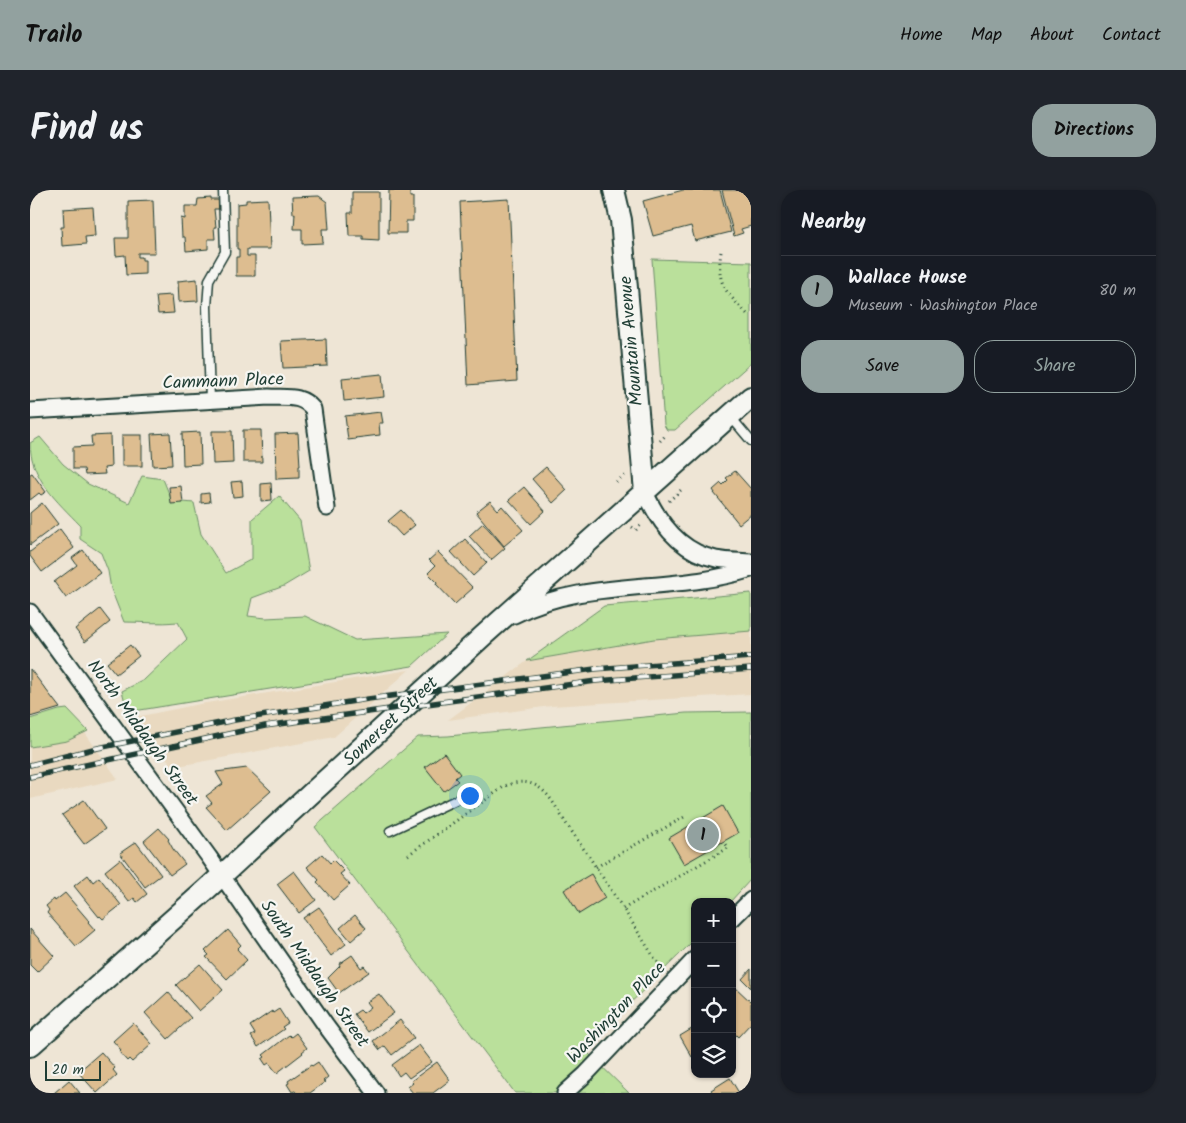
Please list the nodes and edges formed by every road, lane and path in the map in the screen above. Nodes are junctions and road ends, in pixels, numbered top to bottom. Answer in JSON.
{"nodes":[{"id":1,"x":223,"y":190,"type":"edge"},
{"id":2,"x":614,"y":190,"type":"edge"},
{"id":3,"x":721,"y":252,"type":"dead end"},
{"id":4,"x":749,"y":316,"type":"dead end"},
{"id":5,"x":751,"y":397,"type":"edge"},
{"id":6,"x":210,"y":401,"type":"junction"},
{"id":7,"x":30,"y":411,"type":"edge"},
{"id":8,"x":730,"y":416,"type":"junction"},
{"id":9,"x":751,"y":441,"type":"edge"},
{"id":10,"x":645,"y":492,"type":"junction"},
{"id":11,"x":328,"y":508,"type":"dead end"},
{"id":12,"x":751,"y":562,"type":"edge"},
{"id":13,"x":751,"y":570,"type":"edge"},
{"id":14,"x":30,"y":612,"type":"edge"},
{"id":15,"x":501,"y":621,"type":"junction"},
{"id":16,"x":460,"y":798,"type":"dead end"},
{"id":17,"x":686,"y":816,"type":"dead end"},
{"id":18,"x":390,"y":831,"type":"dead end"},
{"id":19,"x":724,"y":843,"type":"dead end"},
{"id":20,"x":408,"y":855,"type":"dead end"},
{"id":21,"x":596,"y":867,"type":"junction"},
{"id":22,"x":222,"y":875,"type":"junction"},
{"id":23,"x":751,"y":900,"type":"edge"},
{"id":24,"x":623,"y":909,"type":"junction"},
{"id":25,"x":736,"y":915,"type":"edge"},
{"id":26,"x":691,"y":963,"type":"edge"},
{"id":27,"x":662,"y":970,"type":"dead end"},
{"id":28,"x":30,"y":1046,"type":"edge"},
{"id":29,"x":376,"y":1093,"type":"edge"},
{"id":30,"x":565,"y":1093,"type":"edge"}],
"edges":[{"from":1,"to":6,"type":"lane"},
{"from":2,"to":10,"type":"street","name":"Mountain Avenue"},
{"from":3,"to":4,"type":"path"},
{"from":5,"to":8,"type":"street","name":"Somerset Street"},
{"from":6,"to":7,"type":"street","name":"Cammann Place"},
{"from":6,"to":11,"type":"street","name":"Cammann Place"},
{"from":8,"to":9,"type":"lane"},
{"from":8,"to":10,"type":"street","name":"Somerset Street"},
{"from":10,"to":12,"type":"street"},
{"from":10,"to":15,"type":"street","name":"Somerset Street"},
{"from":13,"to":15,"type":"street"},
{"from":14,"to":22,"type":"street","name":"North Middaugh Street"},
{"from":15,"to":22,"type":"street","name":"Somerset Street"},
{"from":16,"to":18,"type":"lane"},
{"from":17,"to":21,"type":"path"},
{"from":19,"to":24,"type":"path"},
{"from":20,"to":21,"type":"path"},
{"from":21,"to":24,"type":"path"},
{"from":22,"to":28,"type":"street","name":"Somerset Street"},
{"from":22,"to":29,"type":"street","name":"South Middaugh Street"},
{"from":23,"to":25,"type":"street"},
{"from":24,"to":27,"type":"path"},
{"from":26,"to":30,"type":"street","name":"Washington Place"}]}
